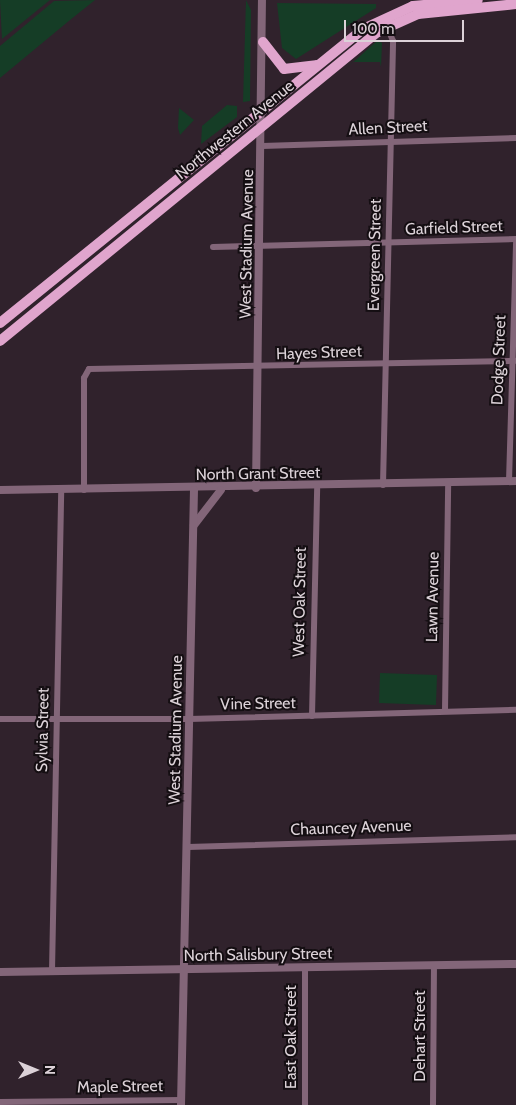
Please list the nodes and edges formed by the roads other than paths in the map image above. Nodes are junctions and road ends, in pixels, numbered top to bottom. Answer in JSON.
{"nodes":[{"id":1,"x":262,"y":0,"type":"edge"},
{"id":2,"x":478,"y":0,"type":"edge"},
{"id":3,"x":510,"y":0,"type":"edge"},
{"id":4,"x":516,"y":3,"type":"edge"},
{"id":5,"x":387,"y":26,"type":"junction"},
{"id":6,"x":264,"y":42,"type":"junction"},
{"id":7,"x":319,"y":64,"type":"junction"},
{"id":8,"x":262,"y":111,"type":"junction"},
{"id":9,"x":262,"y":128,"type":"junction"},
{"id":10,"x":516,"y":138,"type":"edge"},
{"id":11,"x":391,"y":142,"type":"junction"},
{"id":12,"x":262,"y":146,"type":"junction"},
{"id":13,"x":516,"y":239,"type":"edge"},
{"id":14,"x":388,"y":244,"type":"junction"},
{"id":15,"x":213,"y":247,"type":"dead end"},
{"id":16,"x":261,"y":247,"type":"junction"},
{"id":17,"x":0,"y":323,"type":"edge"},
{"id":18,"x":0,"y":341,"type":"edge"},
{"id":19,"x":514,"y":361,"type":"edge"},
{"id":20,"x":387,"y":365,"type":"junction"},
{"id":21,"x":258,"y":369,"type":"junction"},
{"id":22,"x":513,"y":481,"type":"edge"},
{"id":23,"x":448,"y":483,"type":"junction"},
{"id":24,"x":383,"y":485,"type":"junction"},
{"id":25,"x":317,"y":487,"type":"junction"},
{"id":26,"x":256,"y":488,"type":"junction"},
{"id":27,"x":0,"y":490,"type":"edge"},
{"id":28,"x":61,"y":490,"type":"junction"},
{"id":29,"x":84,"y":490,"type":"junction"},
{"id":30,"x":194,"y":490,"type":"junction"},
{"id":31,"x":221,"y":490,"type":"junction"},
{"id":32,"x":194,"y":527,"type":"junction"},
{"id":33,"x":516,"y":710,"type":"edge"},
{"id":34,"x":445,"y":711,"type":"junction"},
{"id":35,"x":312,"y":716,"type":"junction"},
{"id":36,"x":0,"y":719,"type":"edge"},
{"id":37,"x":56,"y":719,"type":"junction"},
{"id":38,"x":189,"y":719,"type":"junction"},
{"id":39,"x":516,"y":837,"type":"edge"},
{"id":40,"x":188,"y":847,"type":"junction"},
{"id":41,"x":516,"y":964,"type":"edge"},
{"id":42,"x":434,"y":967,"type":"junction"},
{"id":43,"x":305,"y":968,"type":"junction"},
{"id":44,"x":183,"y":970,"type":"junction"},
{"id":45,"x":52,"y":971,"type":"junction"},
{"id":46,"x":0,"y":972,"type":"edge"},
{"id":47,"x":0,"y":1102,"type":"edge"},
{"id":48,"x":181,"y":1102,"type":"edge"},
{"id":49,"x":305,"y":1105,"type":"edge"},
{"id":50,"x":433,"y":1105,"type":"edge"}],
"edges":[{"from":1,"to":6,"type":"street","name":"West Stadium Avenue"},
{"from":2,"to":7,"type":"main road","name":"Northwestern Avenue"},
{"from":3,"to":4,"type":"main road","name":"Northwestern Avenue"},
{"from":4,"to":5,"type":"main road","name":"Northwestern Avenue"},
{"from":5,"to":9,"type":"main road","name":"Northwestern Avenue"},
{"from":5,"to":11,"type":"street","name":"Evergreen Street"},
{"from":6,"to":7,"type":"main road"},
{"from":6,"to":8,"type":"street","name":"West Stadium Avenue"},
{"from":7,"to":8,"type":"main road","name":"Northwestern Avenue"},
{"from":8,"to":9,"type":"street","name":"West Stadium Avenue"},
{"from":8,"to":17,"type":"main road","name":"Northwestern Avenue"},
{"from":9,"to":12,"type":"street","name":"West Stadium Avenue"},
{"from":9,"to":18,"type":"main road","name":"Northwestern Avenue"},
{"from":10,"to":11,"type":"street","name":"Allen Street"},
{"from":11,"to":12,"type":"street","name":"Allen Street"},
{"from":11,"to":14,"type":"street","name":"Evergreen Street"},
{"from":12,"to":16,"type":"street","name":"West Stadium Avenue"},
{"from":13,"to":14,"type":"street","name":"Garfield Street"},
{"from":13,"to":19,"type":"street","name":"Dodge Street"},
{"from":14,"to":16,"type":"street","name":"Garfield Street"},
{"from":14,"to":20,"type":"street","name":"Evergreen Street"},
{"from":15,"to":16,"type":"street","name":"Garfield Street"},
{"from":16,"to":21,"type":"street","name":"West Stadium Avenue"},
{"from":19,"to":20,"type":"street","name":"Hayes Street"},
{"from":19,"to":22,"type":"street","name":"Dodge Street"},
{"from":20,"to":21,"type":"street","name":"Hayes Street"},
{"from":20,"to":24,"type":"street","name":"Evergreen Street"},
{"from":21,"to":26,"type":"street","name":"West Stadium Avenue"},
{"from":21,"to":29,"type":"street","name":"Hayes Street"},
{"from":22,"to":23,"type":"street","name":"North Grant Street"},
{"from":23,"to":24,"type":"street","name":"North Grant Street"},
{"from":23,"to":34,"type":"street","name":"Lawn Avenue"},
{"from":24,"to":25,"type":"street","name":"North Grant Street"},
{"from":25,"to":26,"type":"street","name":"North Grant Street"},
{"from":25,"to":35,"type":"street","name":"West Oak Street"},
{"from":26,"to":31,"type":"street","name":"North Grant Street"},
{"from":27,"to":28,"type":"street","name":"North Grant Street"},
{"from":28,"to":29,"type":"street","name":"North Grant Street"},
{"from":28,"to":37,"type":"street","name":"Sylvia Street"},
{"from":29,"to":30,"type":"street","name":"North Grant Street"},
{"from":30,"to":31,"type":"street","name":"North Grant Street"},
{"from":30,"to":32,"type":"street","name":"West Stadium Avenue"},
{"from":31,"to":32,"type":"street"},
{"from":32,"to":38,"type":"street","name":"West Stadium Avenue"},
{"from":33,"to":34,"type":"street","name":"Vine Street"},
{"from":34,"to":35,"type":"street","name":"Vine Street"},
{"from":35,"to":38,"type":"street","name":"Vine Street"},
{"from":36,"to":37,"type":"street","name":"Vine Street"},
{"from":37,"to":38,"type":"street","name":"Vine Street"},
{"from":37,"to":45,"type":"street","name":"Sylvia Street"},
{"from":38,"to":40,"type":"street","name":"West Stadium Avenue"},
{"from":39,"to":40,"type":"street","name":"Chauncey Avenue"},
{"from":40,"to":44,"type":"street","name":"West Stadium Avenue"},
{"from":41,"to":42,"type":"street","name":"North Salisbury Street"},
{"from":42,"to":43,"type":"street","name":"North Salisbury Street"},
{"from":42,"to":50,"type":"street","name":"Dehart Street"},
{"from":43,"to":44,"type":"street","name":"North Salisbury Street"},
{"from":43,"to":49,"type":"street","name":"East Oak Street"},
{"from":44,"to":45,"type":"street","name":"North Salisbury Street"},
{"from":44,"to":48,"type":"street","name":"West Stadium Avenue"},
{"from":45,"to":46,"type":"street","name":"North Salisbury Street"},
{"from":47,"to":48,"type":"street","name":"Maple Street"}]}
